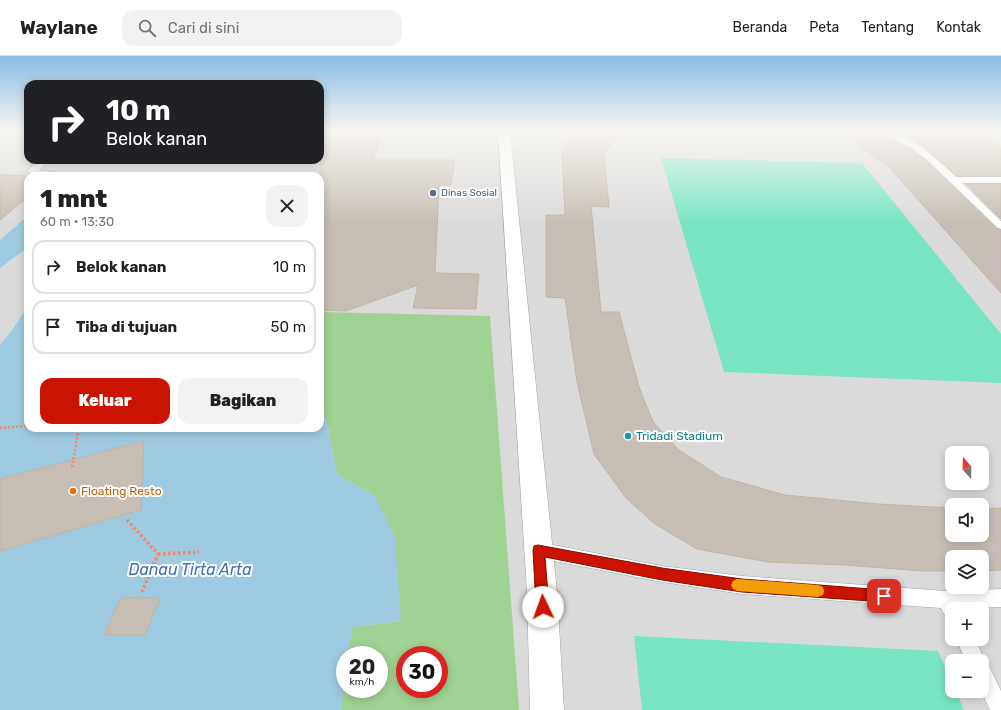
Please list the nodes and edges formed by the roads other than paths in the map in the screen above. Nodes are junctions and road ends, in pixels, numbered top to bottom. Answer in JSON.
{"nodes":[{"id":1,"x":506,"y":162,"type":"edge"},
{"id":2,"x":935,"y":162,"type":"edge"},
{"id":3,"x":40,"y":164,"type":"edge"},
{"id":4,"x":38,"y":172,"type":"edge"},
{"id":5,"x":954,"y":180,"type":"junction"},
{"id":6,"x":1001,"y":180,"type":"edge"},
{"id":7,"x":1001,"y":226,"type":"edge"},
{"id":8,"x":538,"y":550,"type":"junction"},
{"id":9,"x":1001,"y":598,"type":"edge"},
{"id":10,"x":975,"y":602,"type":"edge"},
{"id":11,"x":945,"y":606,"type":"edge"},
{"id":12,"x":989,"y":687,"type":"edge"},
{"id":13,"x":547,"y":710,"type":"edge"},
{"id":14,"x":1000,"y":710,"type":"edge"}],
"edges":[{"from":1,"to":8,"type":"street"},
{"from":2,"to":5,"type":"lane"},
{"from":3,"to":4,"type":"lane"},
{"from":5,"to":6,"type":"lane"},
{"from":5,"to":7,"type":"lane"},
{"from":8,"to":11,"type":"lane"},
{"from":8,"to":13,"type":"street"},
{"from":9,"to":10,"type":"lane"},
{"from":12,"to":14,"type":"lane"}]}
